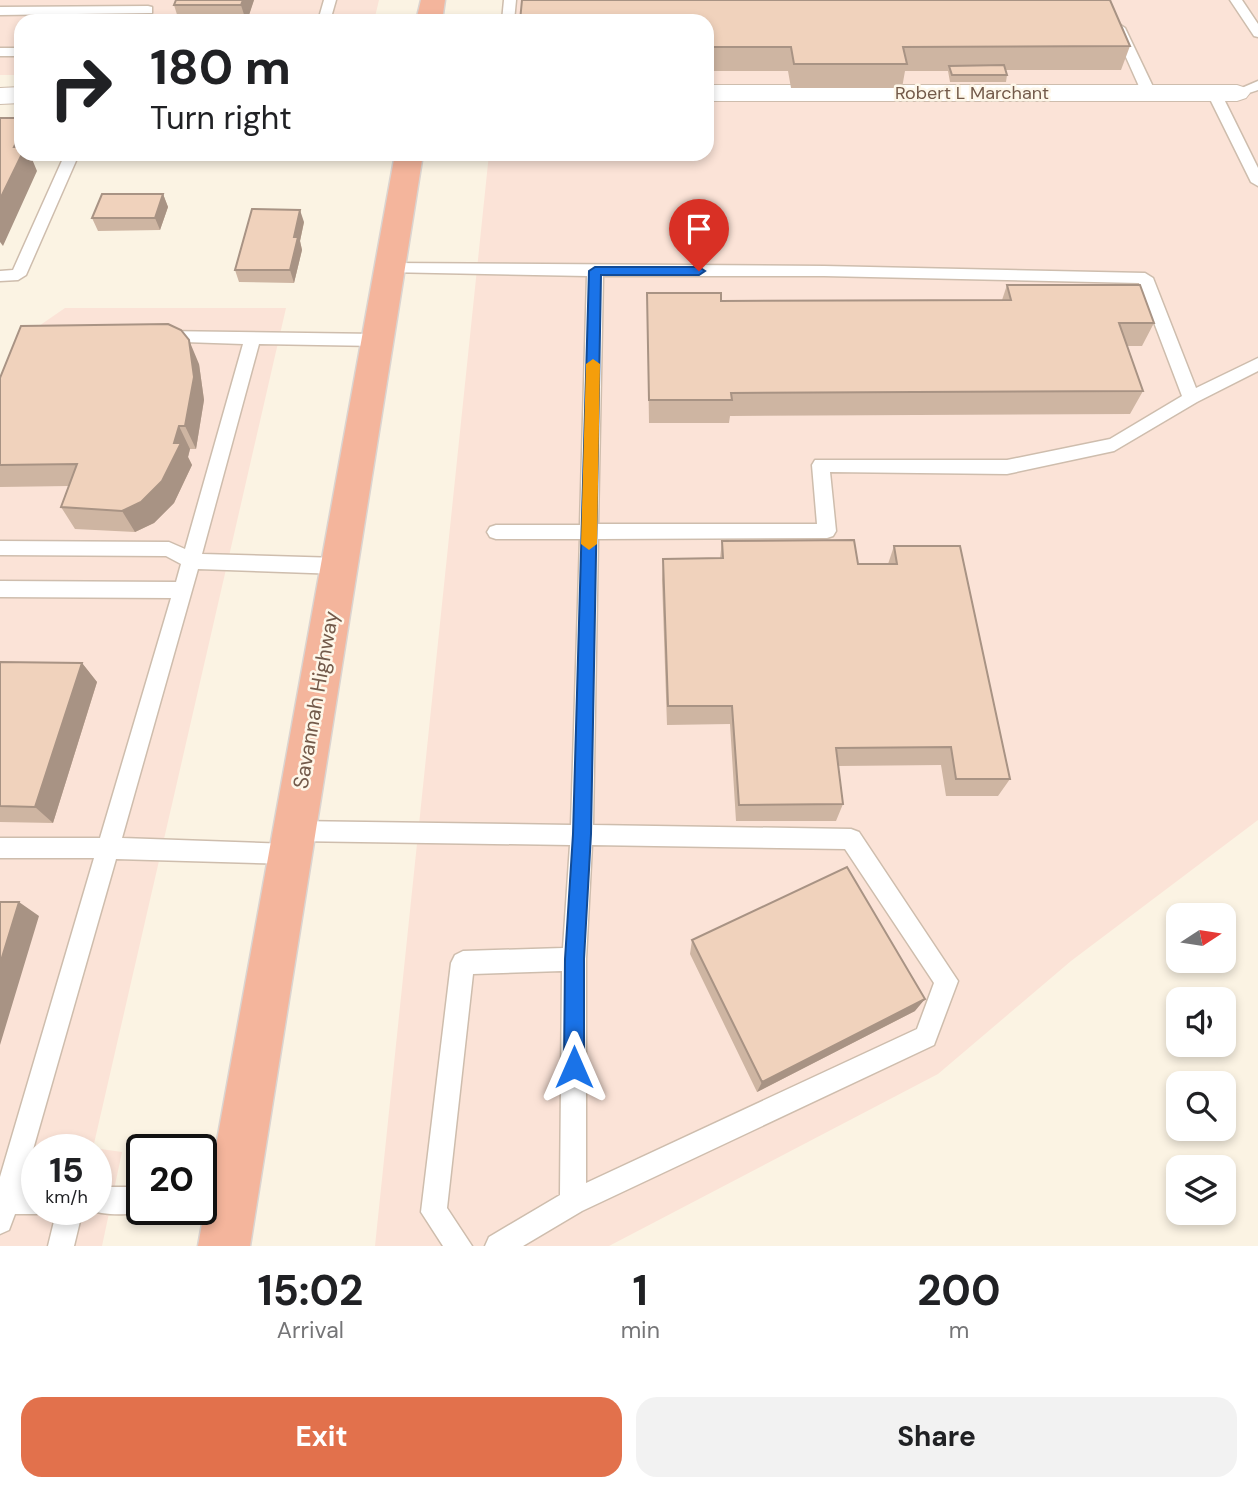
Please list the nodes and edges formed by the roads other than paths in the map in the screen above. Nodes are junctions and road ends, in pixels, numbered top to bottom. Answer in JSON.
{"nodes":[{"id":1,"x":1236,"y":0,"type":"edge"},
{"id":2,"x":98,"y":5,"type":"edge"},
{"id":3,"x":8,"y":7,"type":"edge"},
{"id":4,"x":148,"y":10,"type":"edge"},
{"id":5,"x":1114,"y":17,"type":"edge"},
{"id":6,"x":1258,"y":33,"type":"edge"},
{"id":7,"x":1236,"y":90,"type":"edge"},
{"id":8,"x":714,"y":93,"type":"edge"},
{"id":9,"x":1149,"y":93,"type":"junction"},
{"id":10,"x":69,"y":161,"type":"edge"},
{"id":11,"x":408,"y":161,"type":"edge"},
{"id":12,"x":1258,"y":181,"type":"edge"},
{"id":13,"x":390,"y":268,"type":"junction"},
{"id":14,"x":595,"y":271,"type":"junction"},
{"id":15,"x":0,"y":276,"type":"edge"},
{"id":16,"x":146,"y":337,"type":"edge"},
{"id":17,"x":252,"y":339,"type":"junction"},
{"id":18,"x":377,"y":340,"type":"junction"},
{"id":19,"x":1258,"y":363,"type":"edge"},
{"id":20,"x":1191,"y":398,"type":"junction"},
{"id":21,"x":496,"y":532,"type":"dead end"},
{"id":22,"x":589,"y":533,"type":"junction"},
{"id":23,"x":0,"y":548,"type":"edge"},
{"id":24,"x":191,"y":561,"type":"junction"},
{"id":25,"x":339,"y":566,"type":"junction"},
{"id":26,"x":0,"y":590,"type":"edge"},
{"id":27,"x":183,"y":590,"type":"junction"},
{"id":28,"x":582,"y":834,"type":"junction"},
{"id":29,"x":292,"y":842,"type":"junction"},
{"id":30,"x":0,"y":848,"type":"edge"},
{"id":31,"x":108,"y":848,"type":"junction"},
{"id":32,"x":574,"y":959,"type":"junction"},
{"id":33,"x":573,"y":1202,"type":"junction"},
{"id":34,"x":21,"y":1206,"type":"edge"},
{"id":35,"x":3,"y":1211,"type":"edge"},
{"id":36,"x":66,"y":1225,"type":"edge"},
{"id":37,"x":61,"y":1246,"type":"edge"},
{"id":38,"x":224,"y":1246,"type":"edge"},
{"id":39,"x":459,"y":1246,"type":"edge"},
{"id":40,"x":498,"y":1246,"type":"edge"}],
"edges":[{"from":1,"to":6,"type":"lane"},
{"from":2,"to":3,"type":"lane"},
{"from":2,"to":4,"type":"lane"},
{"from":5,"to":9,"type":"lane"},
{"from":7,"to":9,"type":"street","name":"Robert L Marchant"},
{"from":7,"to":12,"type":"lane"},
{"from":8,"to":9,"type":"street","name":"Robert L Marchant"},
{"from":10,"to":15,"type":"lane"},
{"from":11,"to":13,"type":"highway","name":"Savannah Highway"},
{"from":13,"to":14,"type":"lane"},
{"from":13,"to":18,"type":"highway","name":"Savannah Highway"},
{"from":14,"to":20,"type":"lane"},
{"from":14,"to":22,"type":"lane"},
{"from":16,"to":17,"type":"lane"},
{"from":17,"to":18,"type":"lane"},
{"from":17,"to":24,"type":"lane"},
{"from":18,"to":25,"type":"highway","name":"Savannah Highway"},
{"from":19,"to":20,"type":"lane"},
{"from":20,"to":22,"type":"lane"},
{"from":21,"to":22,"type":"lane"},
{"from":22,"to":28,"type":"lane"},
{"from":23,"to":24,"type":"lane"},
{"from":24,"to":25,"type":"lane"},
{"from":24,"to":27,"type":"lane"},
{"from":25,"to":29,"type":"highway","name":"Savannah Highway"},
{"from":26,"to":27,"type":"lane"},
{"from":27,"to":31,"type":"lane"},
{"from":28,"to":29,"type":"lane"},
{"from":28,"to":32,"type":"lane"},
{"from":28,"to":33,"type":"lane"},
{"from":29,"to":31,"type":"lane"},
{"from":29,"to":38,"type":"highway","name":"Savannah Highway"},
{"from":30,"to":31,"type":"lane"},
{"from":31,"to":35,"type":"lane"},
{"from":32,"to":33,"type":"lane"},
{"from":32,"to":39,"type":"lane"},
{"from":33,"to":40,"type":"lane"},
{"from":34,"to":35,"type":"lane"},
{"from":36,"to":37,"type":"lane"}]}
